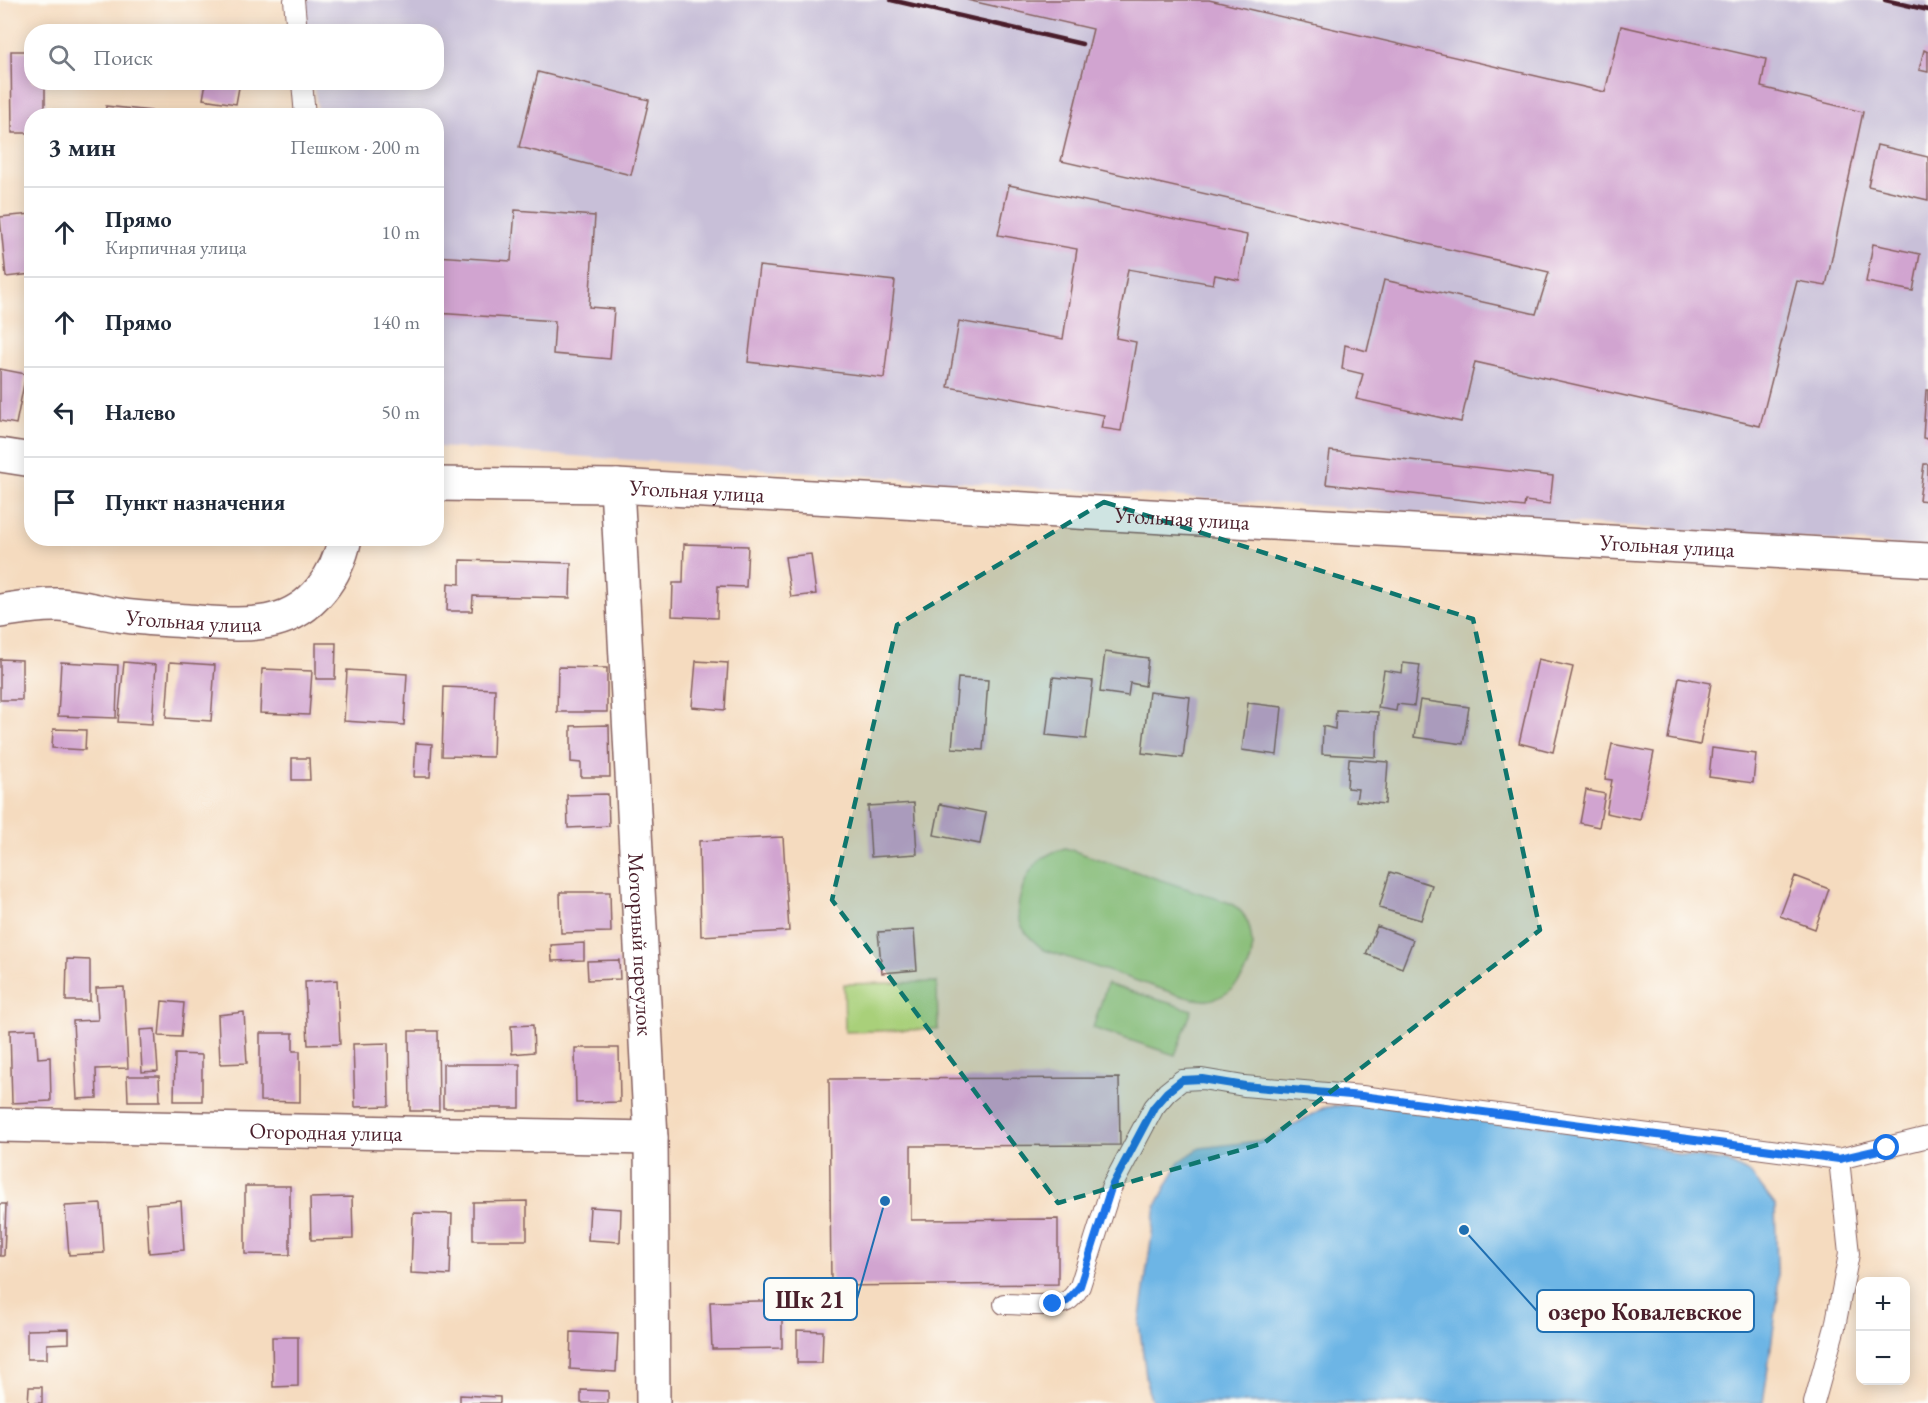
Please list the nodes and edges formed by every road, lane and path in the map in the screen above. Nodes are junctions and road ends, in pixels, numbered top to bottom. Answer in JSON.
{"nodes":[{"id":1,"x":294,"y":0,"type":"edge"},
{"id":2,"x":296,"y":24,"type":"edge"},
{"id":3,"x":303,"y":90,"type":"edge"},
{"id":4,"x":304,"y":108,"type":"edge"},
{"id":5,"x":0,"y":455,"type":"edge"},
{"id":6,"x":24,"y":459,"type":"edge"},
{"id":7,"x":444,"y":484,"type":"edge"},
{"id":8,"x":617,"y":486,"type":"junction"},
{"id":9,"x":344,"y":546,"type":"edge"},
{"id":10,"x":1928,"y":560,"type":"edge"},
{"id":11,"x":0,"y":611,"type":"edge"},
{"id":12,"x":0,"y":1125,"type":"edge"},
{"id":13,"x":1928,"y":1137,"type":"edge"},
{"id":14,"x":651,"y":1138,"type":"junction"},
{"id":15,"x":1839,"y":1159,"type":"junction"},
{"id":16,"x":1004,"y":1304,"type":"dead end"},
{"id":17,"x":653,"y":1403,"type":"edge"},
{"id":18,"x":1814,"y":1403,"type":"edge"}],
"edges":[{"from":1,"to":2,"type":"lane"},
{"from":3,"to":4,"type":"lane"},
{"from":5,"to":6,"type":"street"},
{"from":7,"to":8,"type":"street","name":"Угольная улица"},
{"from":8,"to":10,"type":"street","name":"Угольная улица"},
{"from":8,"to":14,"type":"street","name":"Моторный переулок"},
{"from":9,"to":11,"type":"street","name":"Угольная улица"},
{"from":12,"to":14,"type":"street","name":"Огородная улица"},
{"from":13,"to":15,"type":"lane"},
{"from":14,"to":17,"type":"street","name":"Моторный переулок"},
{"from":15,"to":16,"type":"lane"},
{"from":15,"to":18,"type":"lane"}]}
